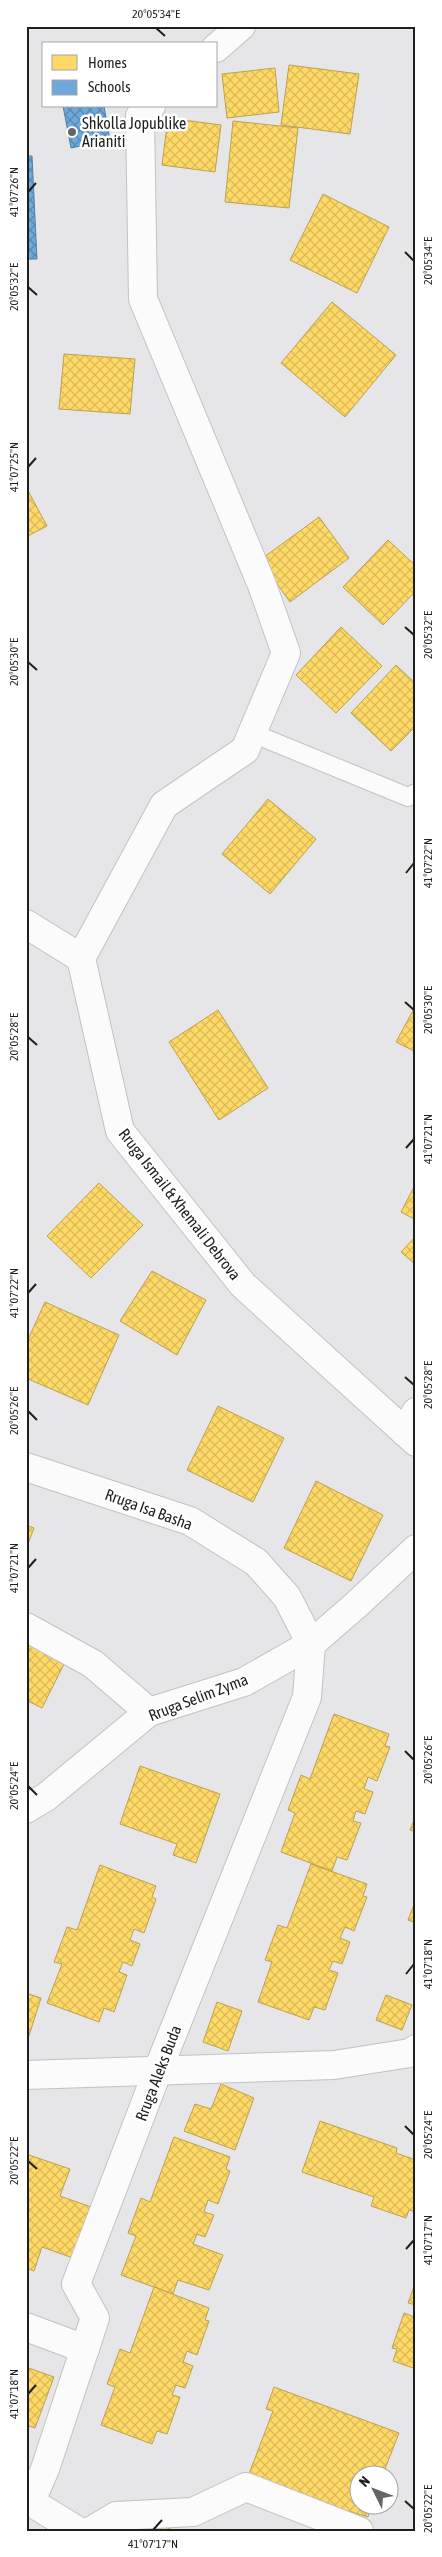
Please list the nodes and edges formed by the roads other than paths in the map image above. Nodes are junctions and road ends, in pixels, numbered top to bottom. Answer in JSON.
{"nodes":[{"id":1,"x":241,"y":26,"type":"edge"},
{"id":2,"x":218,"y":46,"type":"edge"},
{"id":3,"x":150,"y":108,"type":"edge"},
{"id":4,"x":252,"y":733,"type":"junction"},
{"id":5,"x":416,"y":793,"type":"edge"},
{"id":6,"x":26,"y":924,"type":"edge"},
{"id":7,"x":81,"y":958,"type":"junction"},
{"id":8,"x":412,"y":1429,"type":"edge"},
{"id":9,"x":26,"y":1467,"type":"edge"},
{"id":10,"x":416,"y":1549,"type":"edge"},
{"id":11,"x":26,"y":1627,"type":"edge"},
{"id":12,"x":311,"y":1644,"type":"junction"},
{"id":13,"x":149,"y":1712,"type":"junction"},
{"id":14,"x":26,"y":1809,"type":"edge"},
{"id":15,"x":416,"y":2050,"type":"edge"},
{"id":16,"x":158,"y":2070,"type":"junction"},
{"id":17,"x":26,"y":2075,"type":"edge"},
{"id":18,"x":26,"y":2327,"type":"edge"},
{"id":19,"x":85,"y":2349,"type":"junction"},
{"id":20,"x":29,"y":2500,"type":"edge"},
{"id":21,"x":78,"y":2531,"type":"edge"},
{"id":22,"x":91,"y":2531,"type":"edge"},
{"id":23,"x":359,"y":2531,"type":"edge"}],
"edges":[{"from":1,"to":2,"type":"street"},
{"from":3,"to":4,"type":"street"},
{"from":4,"to":5,"type":"lane"},
{"from":4,"to":7,"type":"street"},
{"from":6,"to":7,"type":"street"},
{"from":7,"to":8,"type":"street","name":"Rruga Ismail & Xhemali Debrova"},
{"from":9,"to":12,"type":"street","name":"Rruga Isa Basha"},
{"from":10,"to":12,"type":"street","name":"Rruga Selim Zyma"},
{"from":11,"to":13,"type":"street"},
{"from":12,"to":13,"type":"street","name":"Rruga Selim Zyma"},
{"from":12,"to":16,"type":"street","name":"Rruga Aleks Buda"},
{"from":13,"to":14,"type":"street","name":"Rruga Selim Zyma"},
{"from":15,"to":16,"type":"street"},
{"from":16,"to":17,"type":"street"},
{"from":16,"to":19,"type":"street","name":"Rruga Aleks Buda"},
{"from":18,"to":19,"type":"street"},
{"from":19,"to":20,"type":"street","name":"Rruga Aleks Buda"},
{"from":20,"to":21,"type":"street"},
{"from":22,"to":23,"type":"street"}]}
